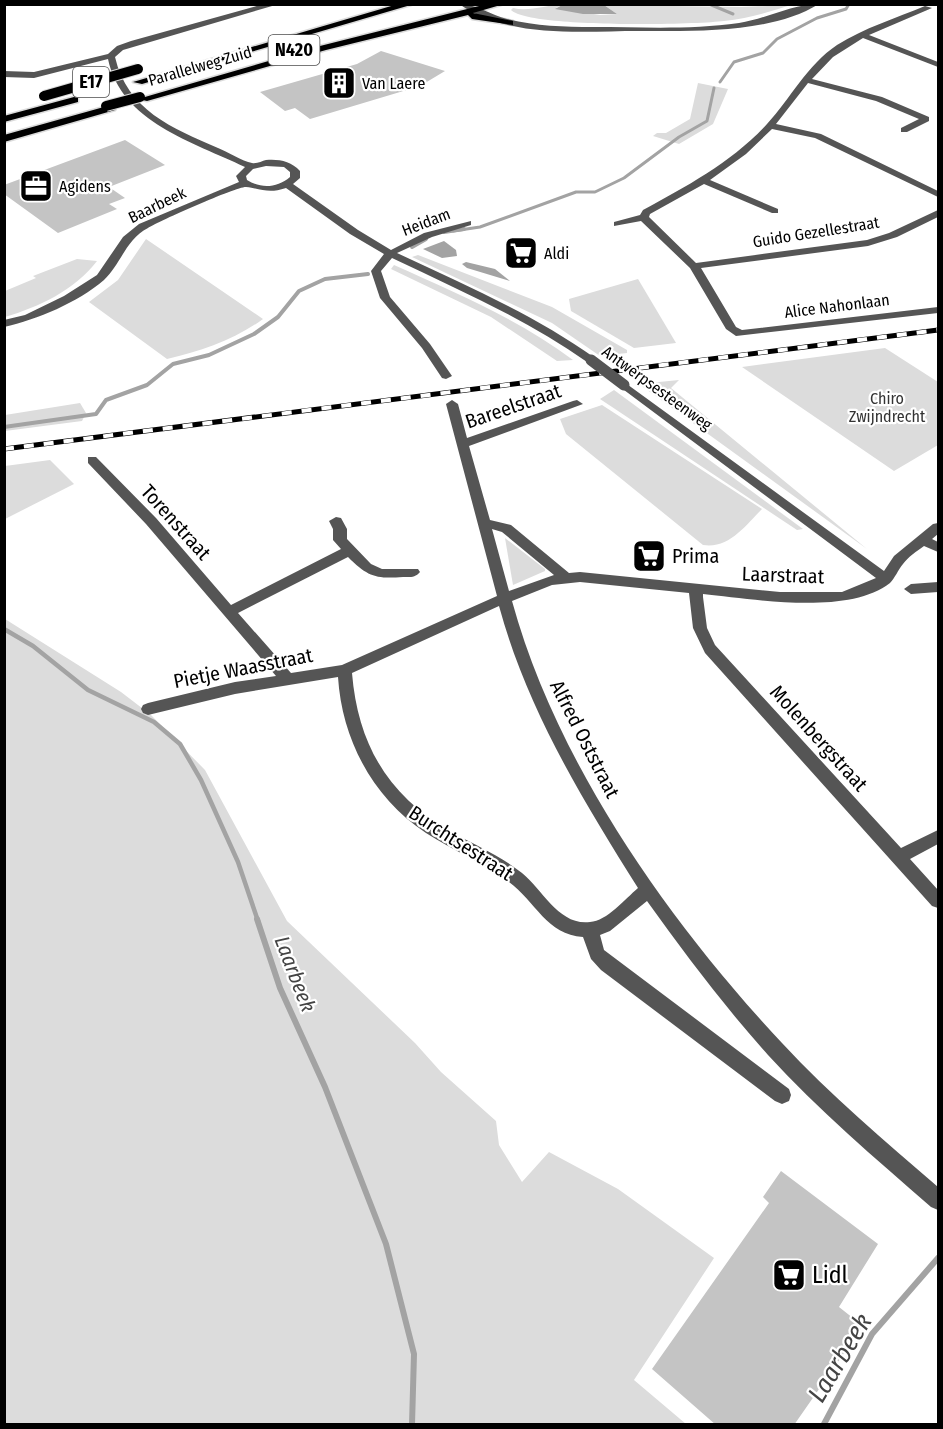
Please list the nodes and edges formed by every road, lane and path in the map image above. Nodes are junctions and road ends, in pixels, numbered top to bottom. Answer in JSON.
{"nodes":[{"id":1,"x":275,"y":4,"type":"edge"},
{"id":2,"x":410,"y":4,"type":"edge"},
{"id":3,"x":500,"y":4,"type":"edge"},
{"id":4,"x":508,"y":4,"type":"edge"},
{"id":5,"x":796,"y":4,"type":"edge"},
{"id":6,"x":815,"y":4,"type":"edge"},
{"id":7,"x":918,"y":4,"type":"edge"},
{"id":8,"x":472,"y":8,"type":"edge"},
{"id":9,"x":928,"y":8,"type":"junction"},
{"id":10,"x":452,"y":9,"type":"edge"},
{"id":11,"x":939,"y":12,"type":"edge"},
{"id":12,"x":440,"y":20,"type":"junction"},
{"id":13,"x":513,"y":22,"type":"junction"},
{"id":14,"x":863,"y":35,"type":"junction"},
{"id":15,"x":111,"y":59,"type":"junction"},
{"id":16,"x":939,"y":65,"type":"edge"},
{"id":17,"x":144,"y":67,"type":"dead end"},
{"id":18,"x":4,"y":74,"type":"edge"},
{"id":19,"x":807,"y":80,"type":"junction"},
{"id":20,"x":106,"y":91,"type":"dead end"},
{"id":21,"x":141,"y":98,"type":"junction"},
{"id":22,"x":79,"y":99,"type":"dead end"},
{"id":23,"x":4,"y":108,"type":"edge"},
{"id":24,"x":4,"y":119,"type":"edge"},
{"id":25,"x":771,"y":126,"type":"junction"},
{"id":26,"x":904,"y":130,"type":"dead end"},
{"id":27,"x":4,"y":137,"type":"edge"},
{"id":28,"x":251,"y":166,"type":"junction"},
{"id":29,"x":705,"y":181,"type":"junction"},
{"id":30,"x":244,"y":183,"type":"junction"},
{"id":31,"x":287,"y":184,"type":"junction"},
{"id":32,"x":939,"y":194,"type":"edge"},
{"id":33,"x":775,"y":211,"type":"dead end"},
{"id":34,"x":939,"y":213,"type":"edge"},
{"id":35,"x":644,"y":217,"type":"junction"},
{"id":36,"x":467,"y":223,"type":"dead end"},
{"id":37,"x":618,"y":224,"type":"dead end"},
{"id":38,"x":393,"y":252,"type":"junction"},
{"id":39,"x":694,"y":266,"type":"junction"},
{"id":40,"x":939,"y":310,"type":"edge"},
{"id":41,"x":4,"y":324,"type":"edge"},
{"id":42,"x":446,"y":376,"type":"dead end"},
{"id":43,"x":452,"y":404,"type":"dead end"},
{"id":44,"x":577,"y":404,"type":"dead end"},
{"id":45,"x":462,"y":444,"type":"junction"},
{"id":46,"x":92,"y":460,"type":"dead end"},
{"id":47,"x":336,"y":521,"type":"dead end"},
{"id":48,"x":487,"y":524,"type":"junction"},
{"id":49,"x":939,"y":527,"type":"edge"},
{"id":50,"x":923,"y":539,"type":"junction"},
{"id":51,"x":939,"y":548,"type":"edge"},
{"id":52,"x":350,"y":551,"type":"junction"},
{"id":53,"x":413,"y":572,"type":"dead end"},
{"id":54,"x":564,"y":578,"type":"junction"},
{"id":55,"x":886,"y":579,"type":"junction"},
{"id":56,"x":939,"y":587,"type":"edge"},
{"id":57,"x":911,"y":589,"type":"dead end"},
{"id":58,"x":696,"y":590,"type":"junction"},
{"id":59,"x":504,"y":599,"type":"junction"},
{"id":60,"x":230,"y":612,"type":"junction"},
{"id":61,"x":345,"y":670,"type":"junction"},
{"id":62,"x":287,"y":679,"type":"junction"},
{"id":63,"x":148,"y":709,"type":"dead end"},
{"id":64,"x":939,"y":837,"type":"edge"},
{"id":65,"x":899,"y":857,"type":"junction"},
{"id":66,"x":648,"y":890,"type":"junction"},
{"id":67,"x":939,"y":901,"type":"edge"},
{"id":68,"x":590,"y":930,"type":"junction"},
{"id":69,"x":782,"y":1095,"type":"dead end"},
{"id":70,"x":939,"y":1200,"type":"edge"}],
"edges":[{"from":1,"to":15,"type":"street"},
{"from":2,"to":20,"type":"highway","number":"E17"},
{"from":3,"to":8,"type":"highway"},
{"from":4,"to":13,"type":"highway"},
{"from":5,"to":13,"type":"street"},
{"from":6,"to":13,"type":"street"},
{"from":7,"to":9,"type":"street"},
{"from":8,"to":10,"type":"highway","name":"Parallelweg Zuid","number":"N420"},
{"from":8,"to":12,"type":"highway","name":"Parallelweg Zuid","number":"N420"},
{"from":8,"to":13,"type":"street"},
{"from":9,"to":11,"type":"street"},
{"from":9,"to":14,"type":"street"},
{"from":10,"to":21,"type":"highway","name":"Parallelweg Zuid","number":"N420"},
{"from":12,"to":13,"type":"highway"},
{"from":12,"to":21,"type":"highway","name":"Parallelweg Zuid","number":"N420"},
{"from":14,"to":16,"type":"street"},
{"from":14,"to":19,"type":"street"},
{"from":15,"to":18,"type":"street"},
{"from":15,"to":28,"type":"street"},
{"from":17,"to":23,"type":"highway","number":"E17","bridge":true},
{"from":19,"to":25,"type":"street"},
{"from":19,"to":26,"type":"street"},
{"from":21,"to":27,"type":"highway","name":"Parallelweg Zuid","number":"N420","bridge":true},
{"from":22,"to":24,"type":"highway","number":"E17"},
{"from":25,"to":29,"type":"street"},
{"from":25,"to":32,"type":"street"},
{"from":28,"to":30,"type":"street"},
{"from":28,"to":31,"type":"street"},
{"from":29,"to":33,"type":"street"},
{"from":29,"to":35,"type":"street"},
{"from":30,"to":31,"type":"street"},
{"from":30,"to":41,"type":"street","name":"Baarbeek"},
{"from":31,"to":38,"type":"street","name":"Antwerpsesteenweg"},
{"from":34,"to":39,"type":"street","name":"Guido Gezellestraat"},
{"from":35,"to":37,"type":"street"},
{"from":35,"to":39,"type":"street"},
{"from":36,"to":38,"type":"street","name":"Heidam"},
{"from":38,"to":42,"type":"street"},
{"from":38,"to":55,"type":"street","name":"Antwerpsesteenweg","bridge":true},
{"from":39,"to":40,"type":"street","name":"Alice Nahonlaan"},
{"from":43,"to":45,"type":"street"},
{"from":44,"to":45,"type":"street","name":"Bareelstraat"},
{"from":45,"to":48,"type":"street"},
{"from":46,"to":60,"type":"street","name":"Torenstraat"},
{"from":47,"to":52,"type":"street"},
{"from":48,"to":54,"type":"street"},
{"from":48,"to":59,"type":"street"},
{"from":49,"to":50,"type":"street","name":"Laarstraat"},
{"from":50,"to":51,"type":"street"},
{"from":50,"to":55,"type":"street","name":"Laarstraat"},
{"from":52,"to":53,"type":"street"},
{"from":52,"to":60,"type":"street"},
{"from":54,"to":58,"type":"street","name":"Laarstraat"},
{"from":54,"to":59,"type":"street","name":"Laarstraat"},
{"from":55,"to":58,"type":"street","name":"Laarstraat"},
{"from":56,"to":57,"type":"street"},
{"from":58,"to":65,"type":"street","name":"Molenbergstraat"},
{"from":59,"to":61,"type":"street"},
{"from":59,"to":66,"type":"street","name":"Alfred Oststraat"},
{"from":60,"to":62,"type":"street","name":"Torenstraat"},
{"from":61,"to":62,"type":"street","name":"Pietje Waasstraat"},
{"from":61,"to":68,"type":"street","name":"Burchtsestraat"},
{"from":62,"to":63,"type":"street","name":"Pietje Waasstraat"},
{"from":64,"to":65,"type":"street"},
{"from":65,"to":67,"type":"street","name":"Molenbergstraat"},
{"from":66,"to":68,"type":"street"},
{"from":66,"to":70,"type":"street","name":"Alfred Oststraat"},
{"from":68,"to":69,"type":"street"}]}
